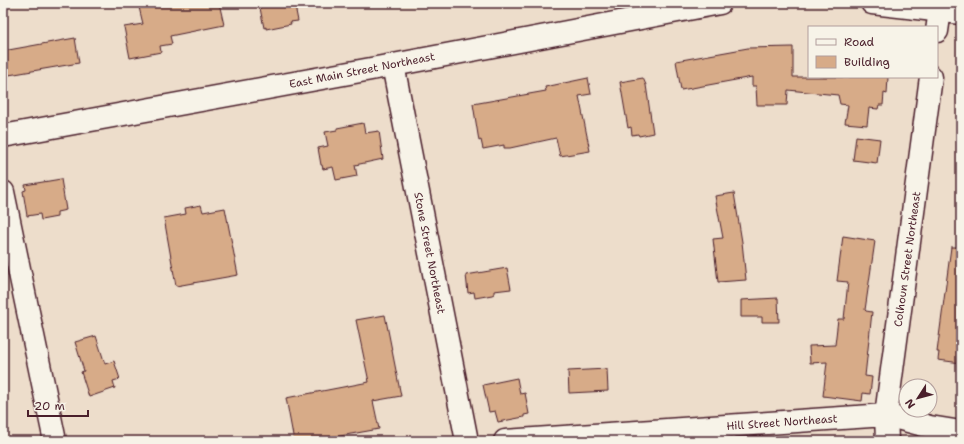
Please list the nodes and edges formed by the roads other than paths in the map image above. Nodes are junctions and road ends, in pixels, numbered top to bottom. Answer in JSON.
{"nodes":[{"id":1,"x":720,"y":3,"type":"edge"},
{"id":2,"x":872,"y":3,"type":"edge"},
{"id":3,"x":961,"y":13,"type":"edge"},
{"id":4,"x":938,"y":20,"type":"edge"},
{"id":5,"x":393,"y":65,"type":"junction"},
{"id":6,"x":931,"y":78,"type":"edge"},
{"id":7,"x":3,"y":136,"type":"edge"},
{"id":8,"x":3,"y":192,"type":"edge"},
{"id":9,"x":886,"y":415,"type":"junction"},
{"id":10,"x":961,"y":432,"type":"edge"},
{"id":11,"x":55,"y":441,"type":"edge"},
{"id":12,"x":466,"y":441,"type":"edge"},
{"id":13,"x":505,"y":441,"type":"edge"},
{"id":14,"x":887,"y":441,"type":"edge"}],
"edges":[{"from":1,"to":5,"type":"street","name":"East Main Street Northeast"},
{"from":2,"to":4,"type":"street"},
{"from":3,"to":4,"type":"street"},
{"from":5,"to":7,"type":"street","name":"East Main Street Northeast"},
{"from":5,"to":12,"type":"street","name":"Stone Street Northeast"},
{"from":6,"to":9,"type":"street","name":"Colhoun Street Northeast"},
{"from":8,"to":11,"type":"street"},
{"from":9,"to":10,"type":"street","name":"Hill Street Northeast"},
{"from":9,"to":13,"type":"street","name":"Hill Street Northeast"},
{"from":9,"to":14,"type":"street","name":"Colhoun Street Northeast"}]}
